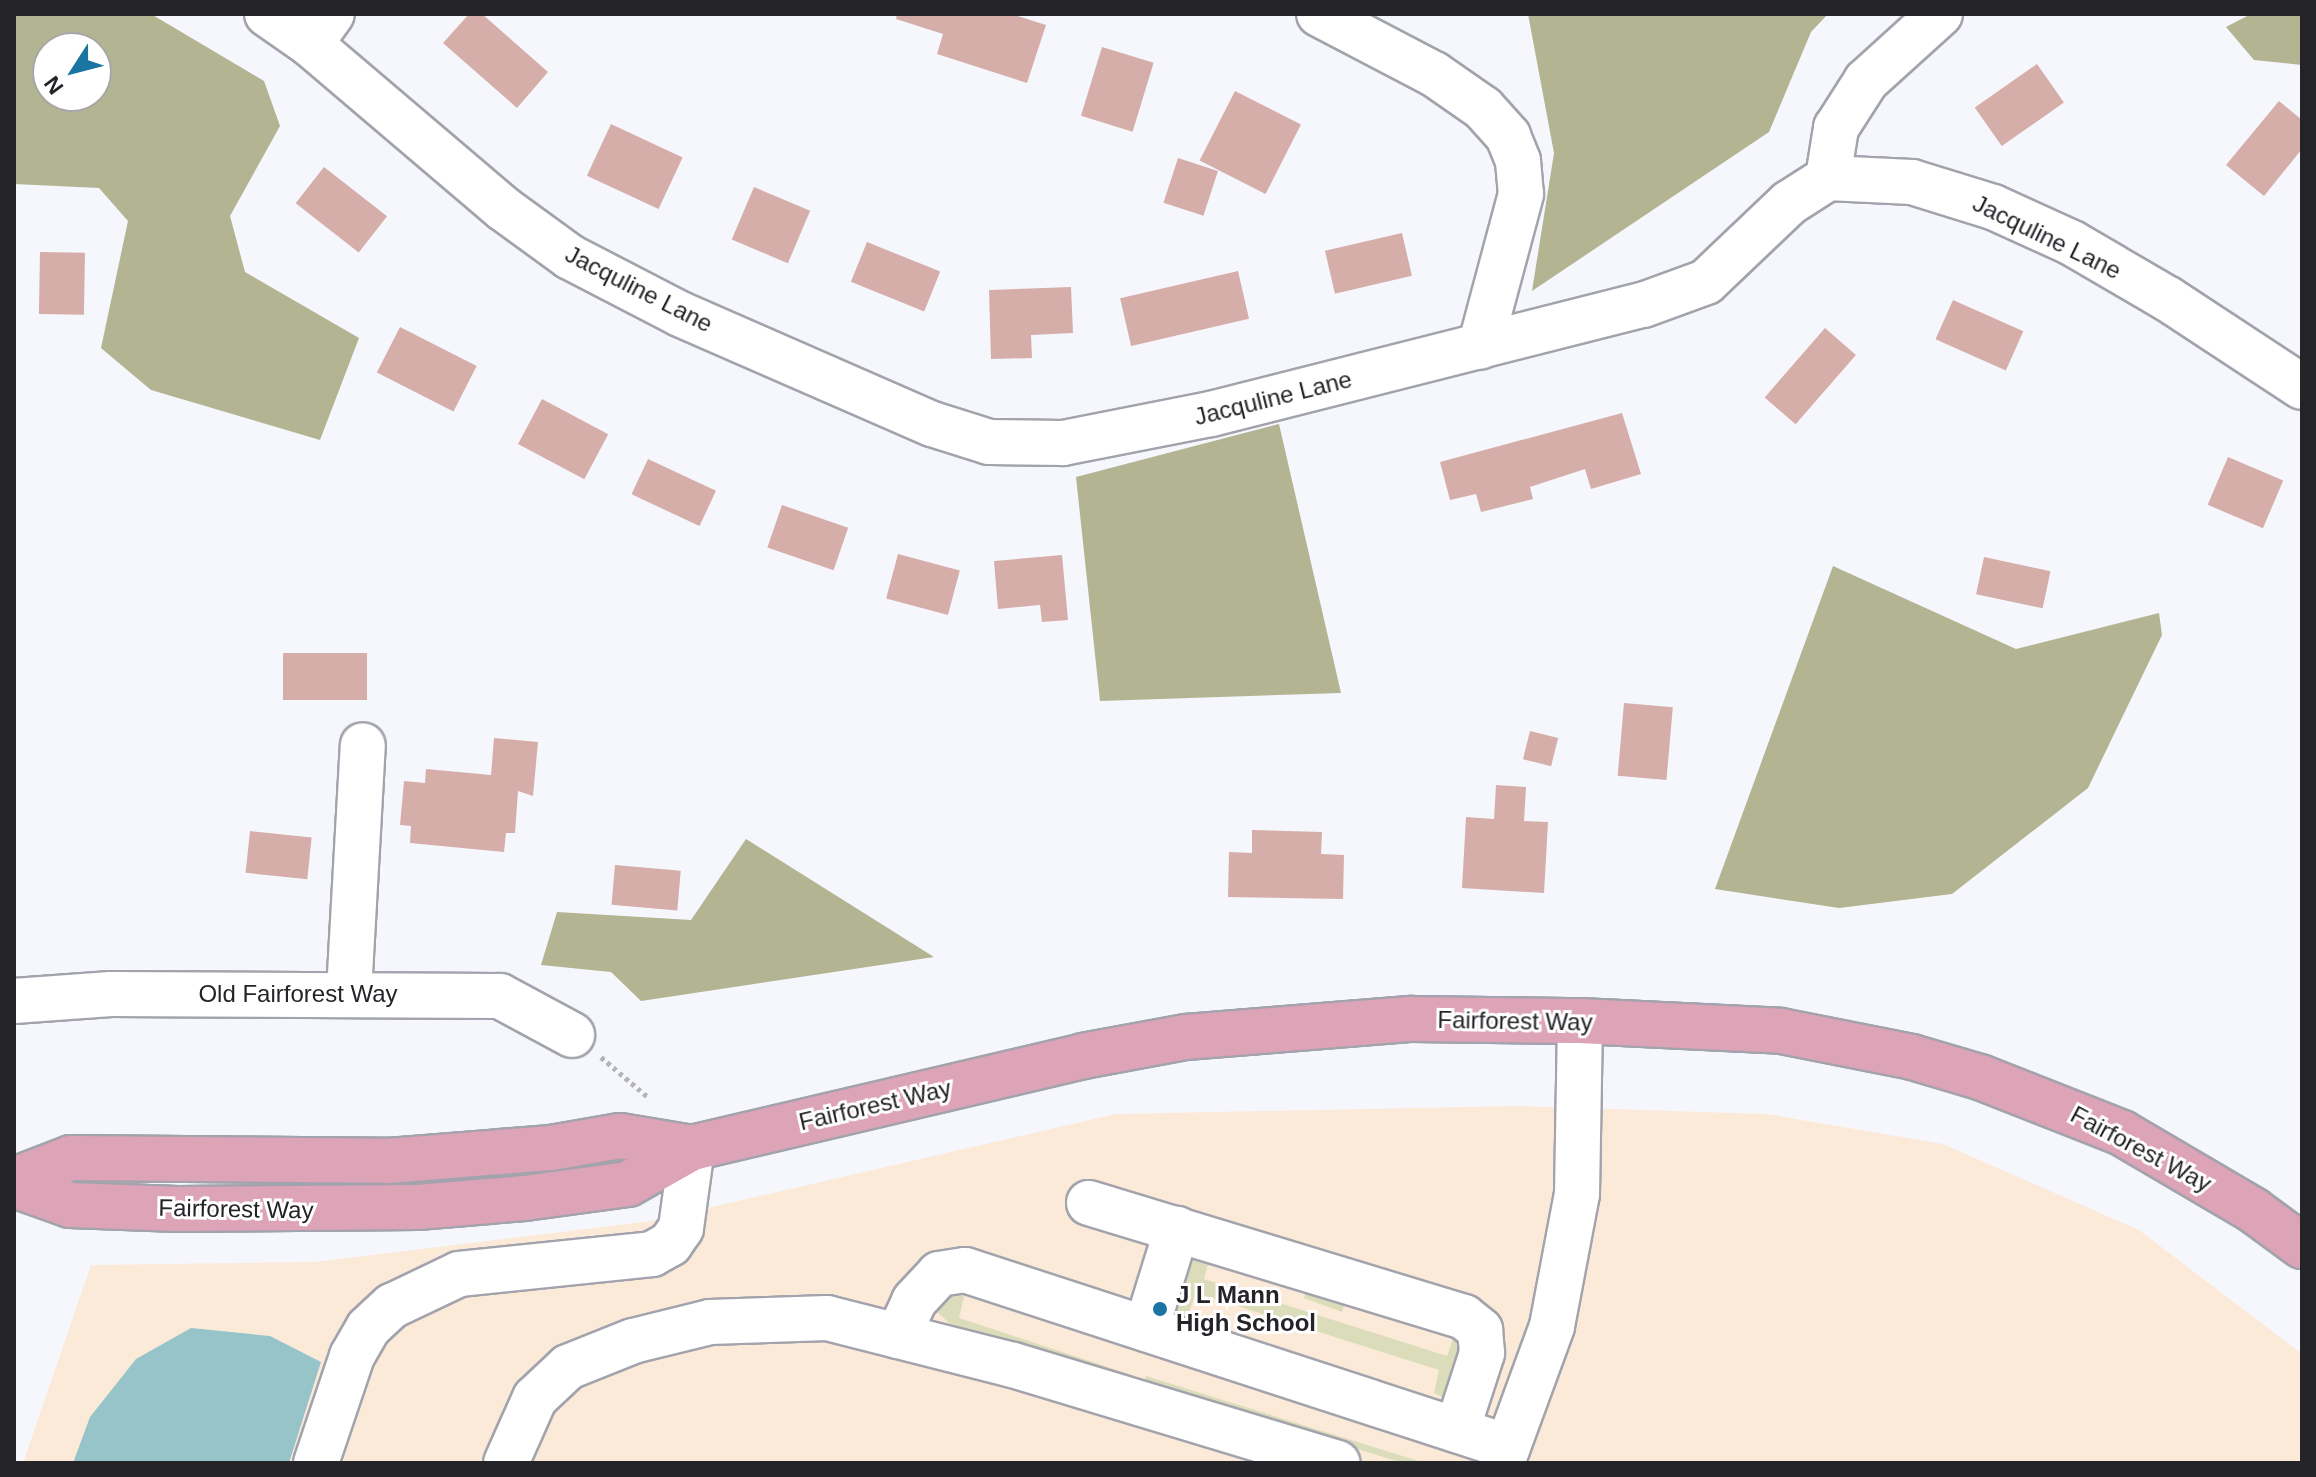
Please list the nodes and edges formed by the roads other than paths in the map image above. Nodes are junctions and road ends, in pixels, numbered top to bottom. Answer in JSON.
{"nodes":[{"id":1,"x":267,"y":14,"type":"edge"},
{"id":2,"x":1319,"y":14,"type":"edge"},
{"id":3,"x":1940,"y":14,"type":"edge"},
{"id":4,"x":321,"y":29,"type":"edge"},
{"id":5,"x":1828,"y":178,"type":"junction"},
{"id":6,"x":1480,"y":347,"type":"junction"},
{"id":7,"x":2302,"y":387,"type":"edge"},
{"id":8,"x":363,"y":745,"type":"dead end"},
{"id":9,"x":349,"y":992,"type":"junction"},
{"id":10,"x":14,"y":1001,"type":"edge"},
{"id":11,"x":1580,"y":1021,"type":"junction"},
{"id":12,"x":572,"y":1035,"type":"dead end"},
{"id":13,"x":692,"y":1148,"type":"junction"},
{"id":14,"x":14,"y":1183,"type":"edge"},
{"id":15,"x":1089,"y":1203,"type":"dead end"},
{"id":16,"x":1177,"y":1229,"type":"junction"},
{"id":17,"x":2302,"y":1246,"type":"edge"},
{"id":18,"x":1146,"y":1329,"type":"junction"},
{"id":19,"x":898,"y":1336,"type":"junction"},
{"id":20,"x":1457,"y":1430,"type":"junction"},
{"id":21,"x":1505,"y":1455,"type":"edge"},
{"id":22,"x":316,"y":1463,"type":"edge"},
{"id":23,"x":506,"y":1463,"type":"edge"},
{"id":24,"x":1338,"y":1463,"type":"edge"}],
"edges":[{"from":1,"to":4,"type":"street","name":"Jacquline Lane"},
{"from":2,"to":6,"type":"street"},
{"from":3,"to":5,"type":"street"},
{"from":4,"to":6,"type":"street","name":"Jacquline Lane"},
{"from":5,"to":6,"type":"street","name":"Jacquline Lane"},
{"from":5,"to":7,"type":"street","name":"Jacquline Lane"},
{"from":8,"to":9,"type":"street"},
{"from":9,"to":10,"type":"street","name":"Old Fairforest Way"},
{"from":9,"to":12,"type":"street","name":"Old Fairforest Way"},
{"from":11,"to":13,"type":"main road","name":"Fairforest Way"},
{"from":11,"to":17,"type":"main road","name":"Fairforest Way"},
{"from":11,"to":21,"type":"street"},
{"from":13,"to":14,"type":"main road","name":"Fairforest Way"},
{"from":13,"to":22,"type":"street"},
{"from":15,"to":16,"type":"street"},
{"from":16,"to":18,"type":"street"},
{"from":16,"to":20,"type":"street"},
{"from":18,"to":19,"type":"street"},
{"from":18,"to":20,"type":"street"},
{"from":19,"to":23,"type":"street"},
{"from":19,"to":24,"type":"street"},
{"from":20,"to":21,"type":"street"}]}
